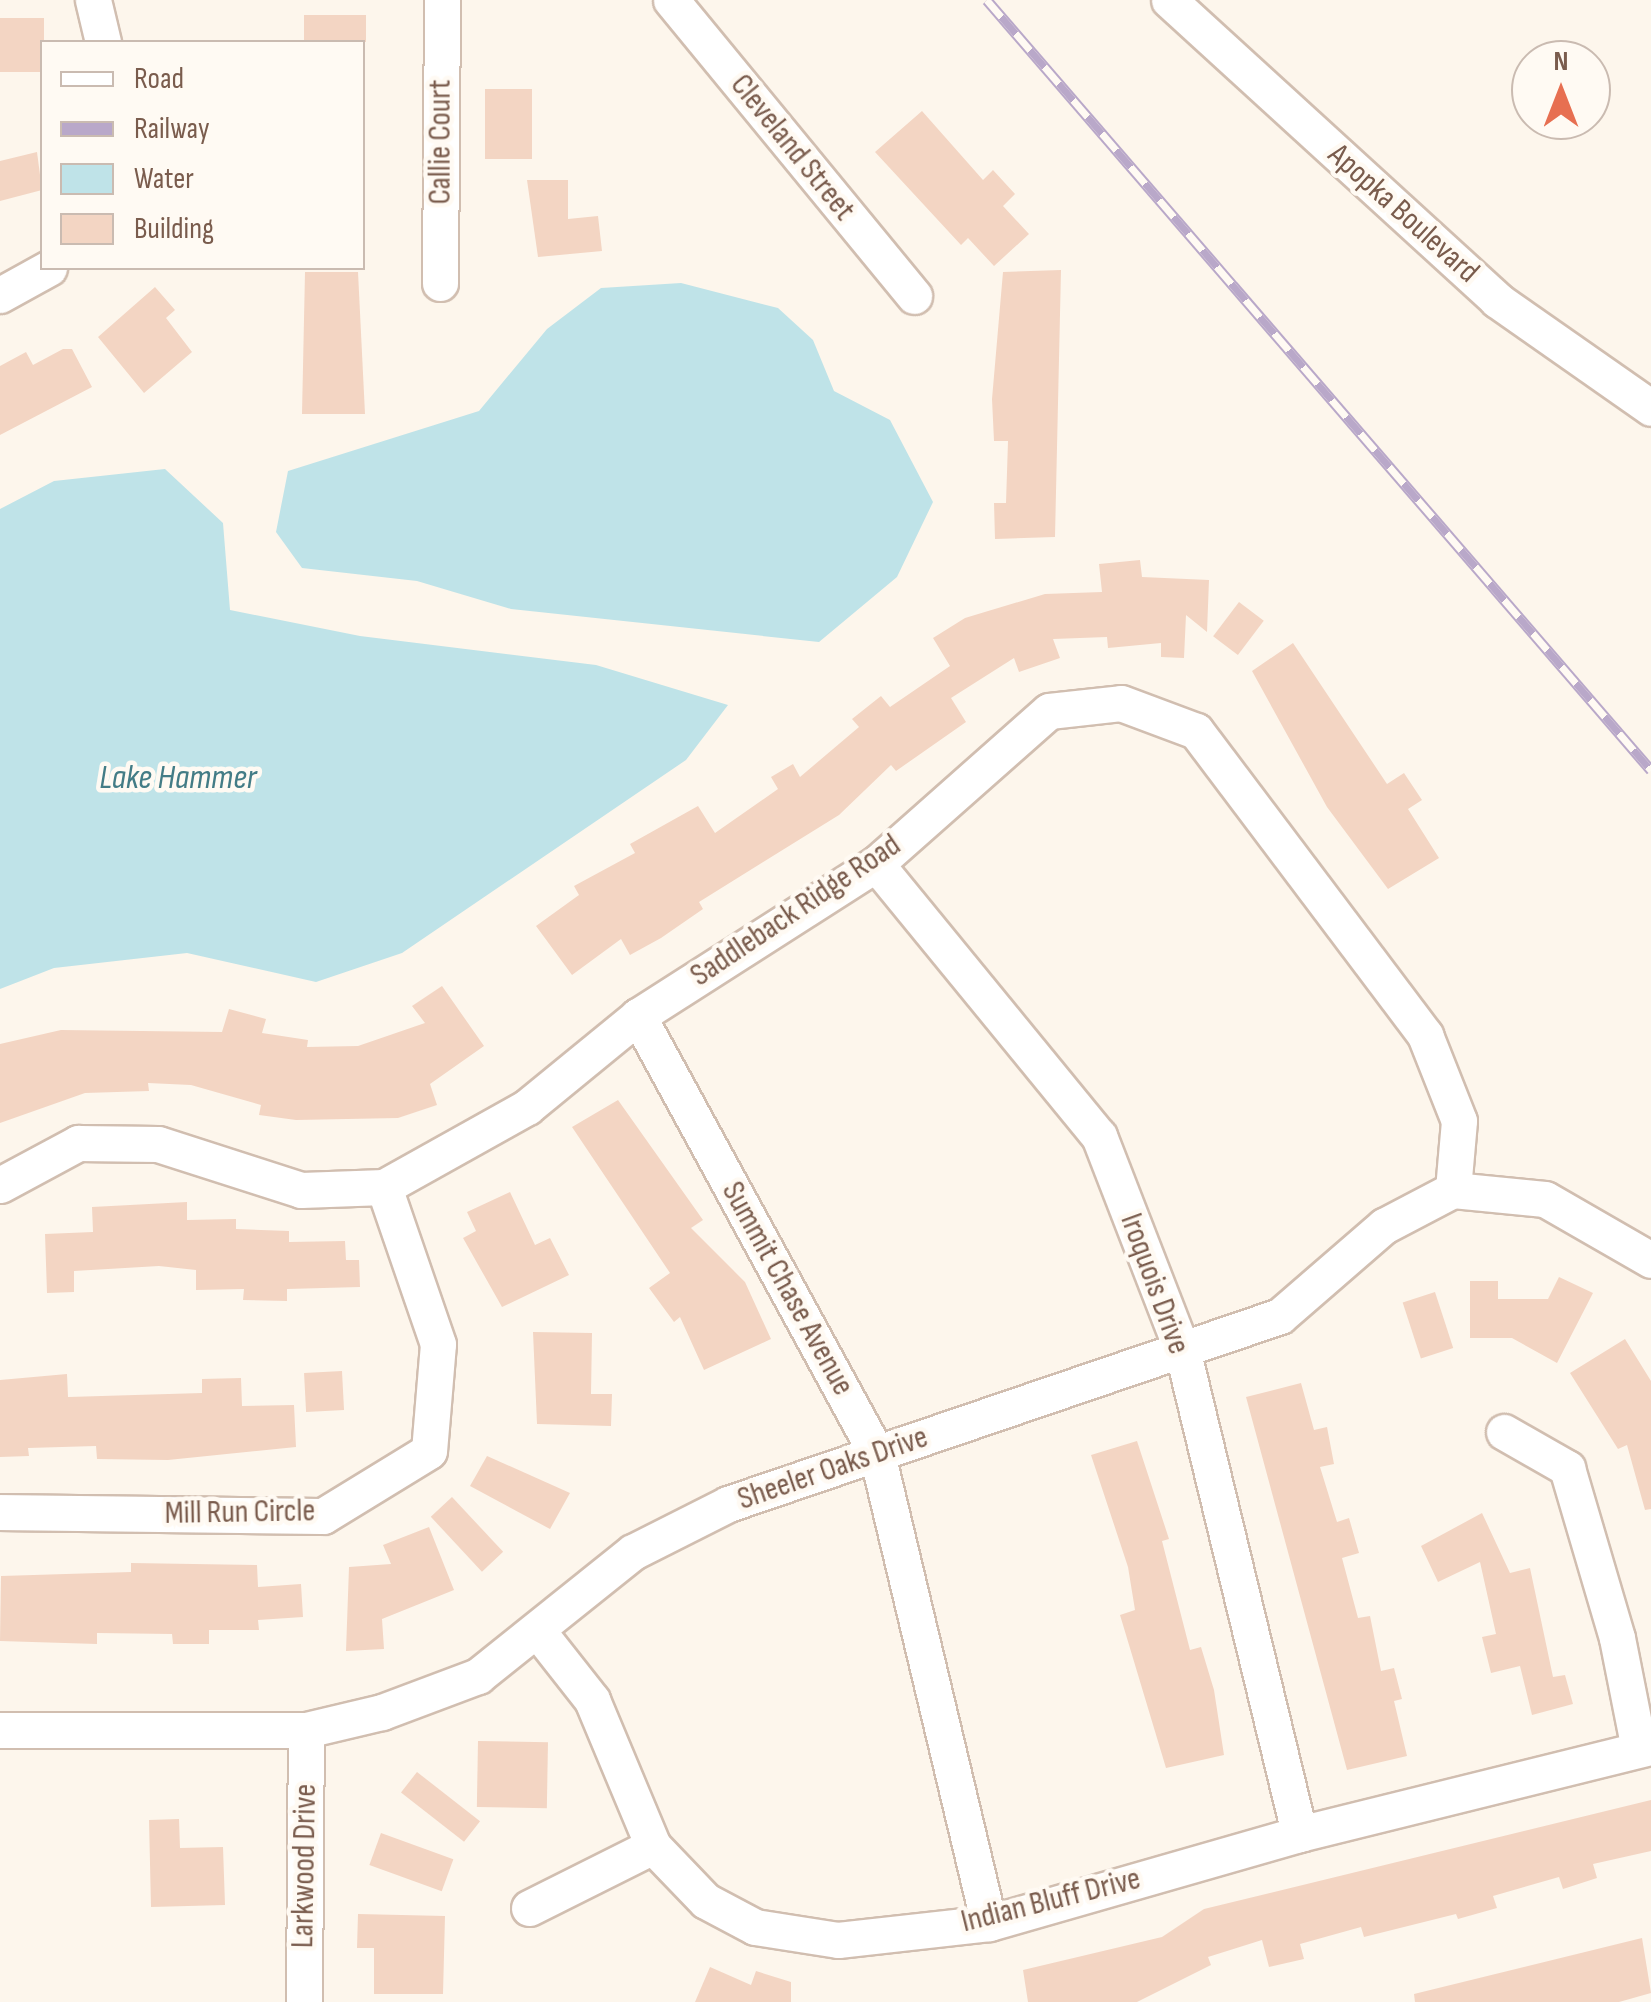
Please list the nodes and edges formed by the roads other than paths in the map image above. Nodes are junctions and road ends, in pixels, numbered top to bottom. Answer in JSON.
{"nodes":[{"id":1,"x":93,"y":0,"type":"edge"},
{"id":2,"x":442,"y":0,"type":"edge"},
{"id":3,"x":672,"y":0,"type":"edge"},
{"id":4,"x":1169,"y":0,"type":"edge"},
{"id":5,"x":103,"y":40,"type":"edge"},
{"id":6,"x":45,"y":270,"type":"edge"},
{"id":7,"x":440,"y":283,"type":"dead end"},
{"id":8,"x":0,"y":295,"type":"edge"},
{"id":9,"x":914,"y":296,"type":"dead end"},
{"id":10,"x":1651,"y":408,"type":"edge"},
{"id":11,"x":876,"y":864,"type":"junction"},
{"id":12,"x":638,"y":1016,"type":"junction"},
{"id":13,"x":0,"y":1185,"type":"edge"},
{"id":14,"x":384,"y":1187,"type":"junction"},
{"id":15,"x":1453,"y":1190,"type":"junction"},
{"id":16,"x":1651,"y":1260,"type":"edge"},
{"id":17,"x":1183,"y":1352,"type":"junction"},
{"id":18,"x":1504,"y":1432,"type":"dead end"},
{"id":19,"x":877,"y":1454,"type":"junction"},
{"id":20,"x":0,"y":1512,"type":"edge"},
{"id":21,"x":537,"y":1630,"type":"junction"},
{"id":22,"x":0,"y":1730,"type":"edge"},
{"id":23,"x":306,"y":1730,"type":"junction"},
{"id":24,"x":1645,"y":1748,"type":"edge"},
{"id":25,"x":1299,"y":1834,"type":"junction"},
{"id":26,"x":653,"y":1846,"type":"junction"},
{"id":27,"x":529,"y":1908,"type":"dead end"},
{"id":28,"x":989,"y":1922,"type":"junction"},
{"id":29,"x":304,"y":2002,"type":"edge"}],
"edges":[{"from":1,"to":5,"type":"street"},
{"from":2,"to":7,"type":"street","name":"Callie Court"},
{"from":3,"to":9,"type":"street","name":"Cleveland Street"},
{"from":4,"to":10,"type":"street","name":"Apopka Boulevard"},
{"from":6,"to":8,"type":"street"},
{"from":11,"to":12,"type":"street","name":"Saddleback Ridge Road"},
{"from":11,"to":15,"type":"street","name":"Saddleback Ridge Road"},
{"from":11,"to":17,"type":"street","name":"Iroquois Drive"},
{"from":12,"to":14,"type":"street","name":"Saddleback Ridge Road"},
{"from":12,"to":19,"type":"street","name":"Summit Chase Avenue"},
{"from":13,"to":14,"type":"street","name":"Saddleback Ridge Road"},
{"from":14,"to":20,"type":"street","name":"Mill Run Circle"},
{"from":15,"to":16,"type":"street"},
{"from":15,"to":17,"type":"street","name":"Sheeler Oaks Drive"},
{"from":17,"to":19,"type":"street","name":"Sheeler Oaks Drive"},
{"from":17,"to":25,"type":"street","name":"Iroquois Drive"},
{"from":18,"to":24,"type":"street"},
{"from":19,"to":21,"type":"street","name":"Sheeler Oaks Drive"},
{"from":19,"to":28,"type":"street","name":"Summit Chase Avenue"},
{"from":21,"to":23,"type":"street","name":"Sheeler Oaks Drive"},
{"from":21,"to":26,"type":"street","name":"Indian Bluff Drive"},
{"from":22,"to":23,"type":"street","name":"Sheeler Oaks Drive"},
{"from":23,"to":29,"type":"street","name":"Larkwood Drive"},
{"from":24,"to":25,"type":"street","name":"Indian Bluff Drive"},
{"from":25,"to":28,"type":"street","name":"Indian Bluff Drive"},
{"from":26,"to":27,"type":"street"},
{"from":26,"to":28,"type":"street","name":"Indian Bluff Drive"}]}
